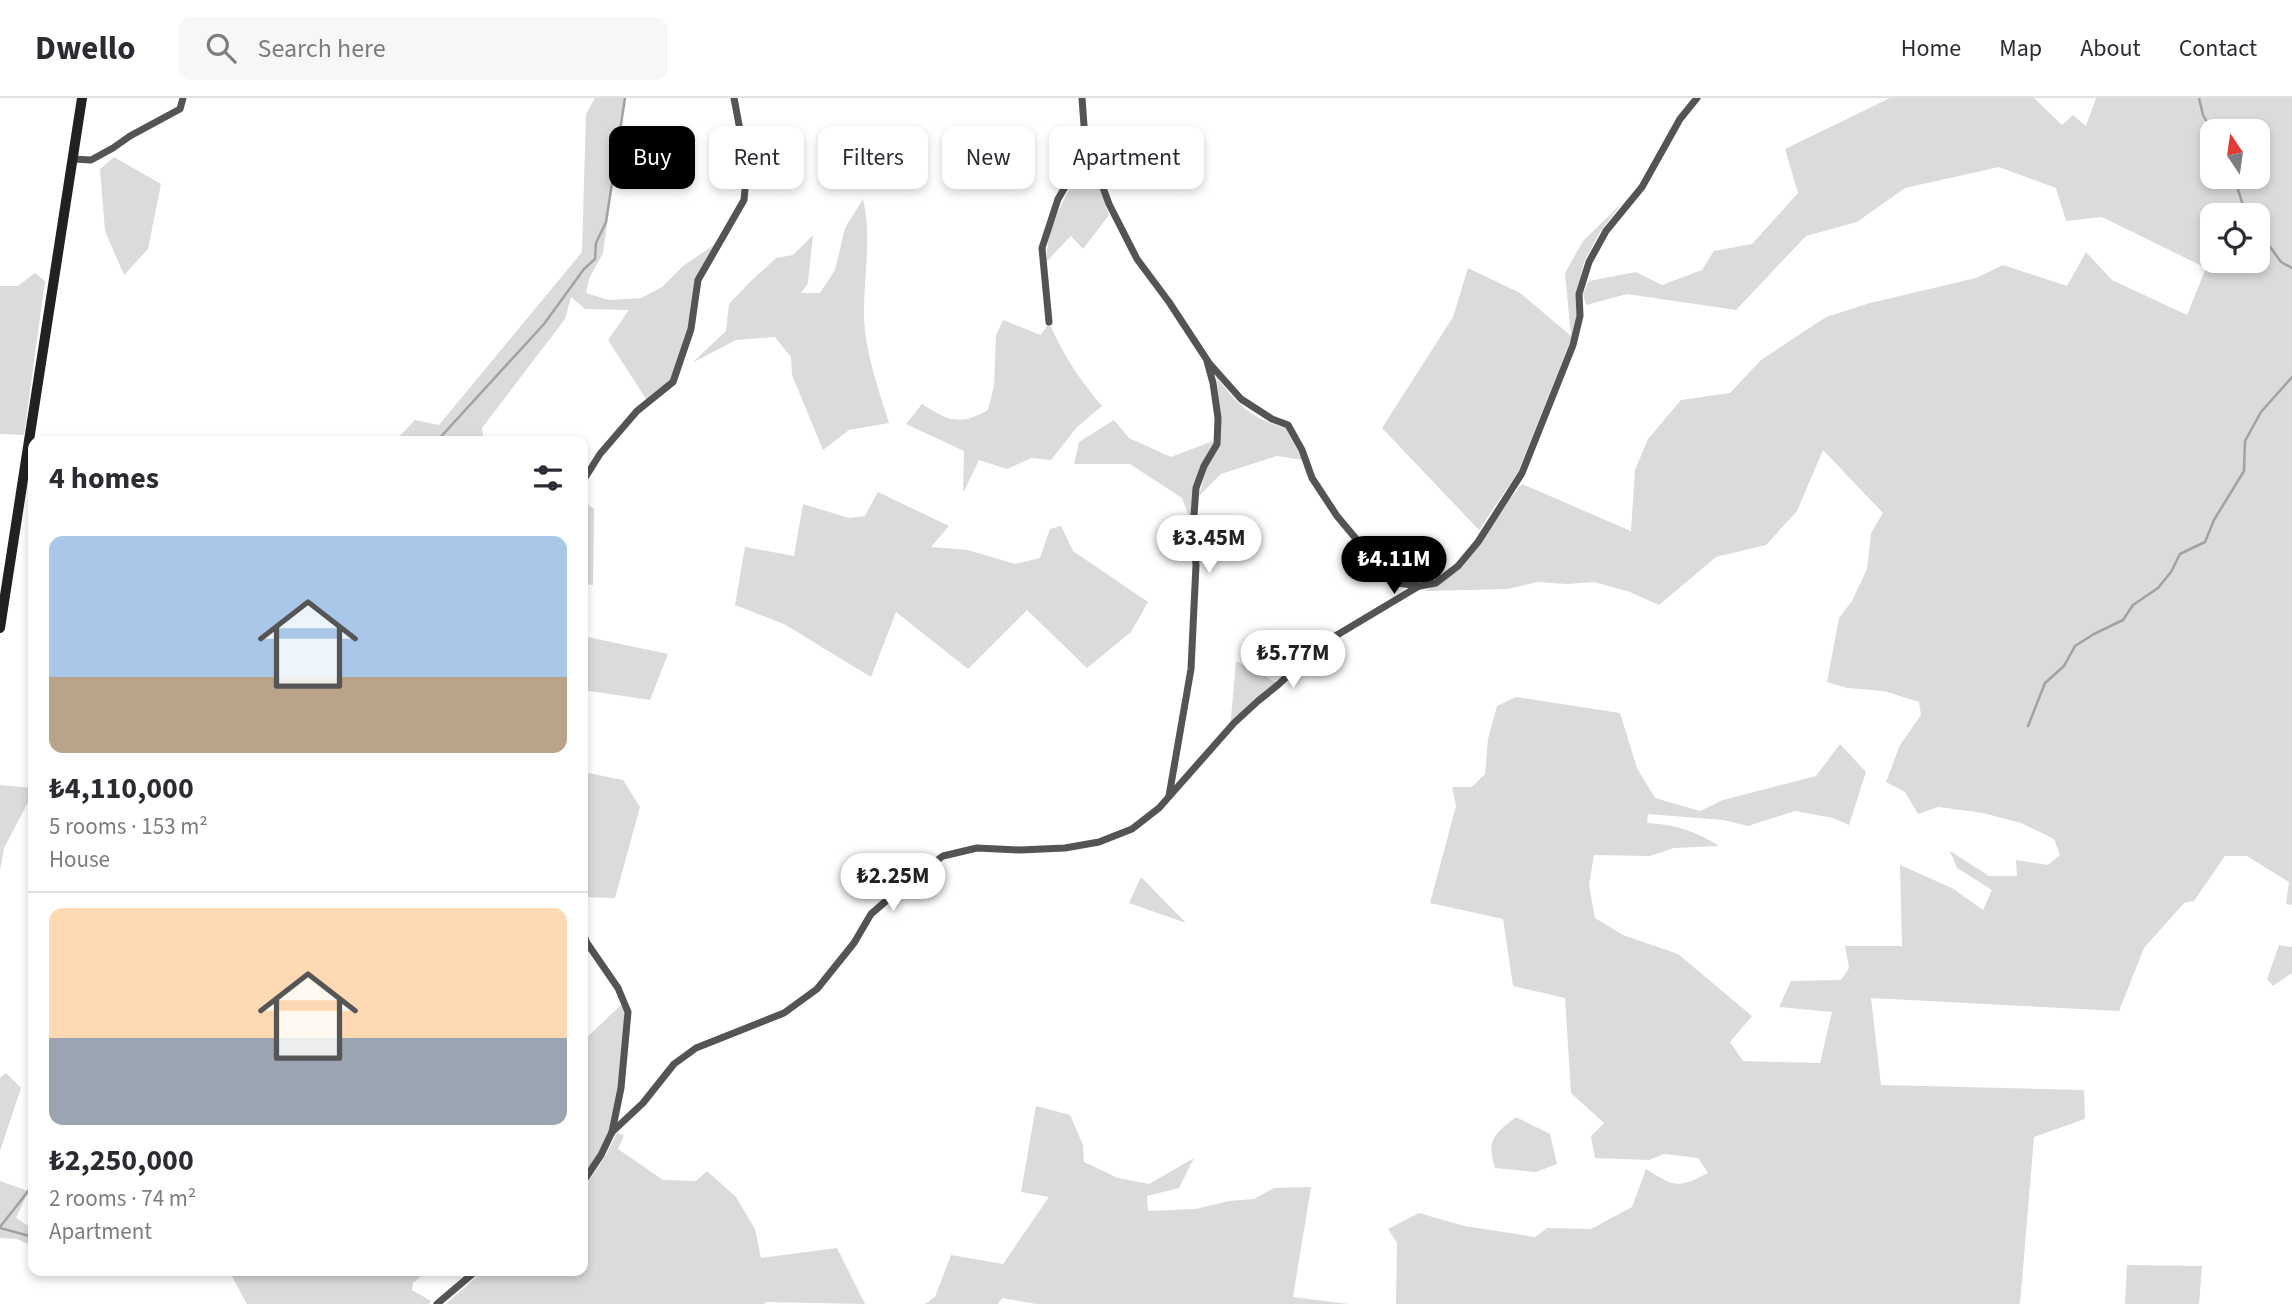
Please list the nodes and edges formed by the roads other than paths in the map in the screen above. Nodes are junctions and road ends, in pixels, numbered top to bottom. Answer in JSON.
{"nodes":[{"id":1,"x":82,"y":98,"type":"edge"},
{"id":2,"x":183,"y":98,"type":"edge"},
{"id":3,"x":734,"y":98,"type":"edge"},
{"id":4,"x":1082,"y":98,"type":"edge"},
{"id":5,"x":1697,"y":98,"type":"edge"},
{"id":6,"x":1084,"y":126,"type":"edge"},
{"id":7,"x":72,"y":159,"type":"junction"},
{"id":8,"x":1064,"y":189,"type":"edge"},
{"id":9,"x":1103,"y":189,"type":"edge"},
{"id":10,"x":1049,"y":322,"type":"dead end"},
{"id":11,"x":1206,"y":358,"type":"junction"},
{"id":12,"x":29,"y":436,"type":"edge"},
{"id":13,"x":28,"y":446,"type":"edge"},
{"id":14,"x":588,"y":473,"type":"edge"},
{"id":15,"x":1420,"y":586,"type":"junction"},
{"id":16,"x":0,"y":628,"type":"edge"},
{"id":17,"x":1169,"y":797,"type":"junction"},
{"id":18,"x":588,"y":947,"type":"edge"},
{"id":19,"x":612,"y":1132,"type":"junction"},
{"id":20,"x":588,"y":1174,"type":"edge"},
{"id":21,"x":470,"y":1276,"type":"edge"},
{"id":22,"x":438,"y":1304,"type":"edge"}],
"edges":[{"from":1,"to":7,"type":"street"},
{"from":2,"to":7,"type":"street"},
{"from":3,"to":14,"type":"street"},
{"from":4,"to":6,"type":"street"},
{"from":5,"to":15,"type":"street"},
{"from":7,"to":12,"type":"street"},
{"from":8,"to":10,"type":"street"},
{"from":9,"to":11,"type":"street"},
{"from":11,"to":15,"type":"street"},
{"from":11,"to":17,"type":"street"},
{"from":13,"to":16,"type":"street"},
{"from":15,"to":17,"type":"street"},
{"from":17,"to":19,"type":"street"},
{"from":18,"to":19,"type":"street"},
{"from":19,"to":20,"type":"street"},
{"from":21,"to":22,"type":"street"}]}
